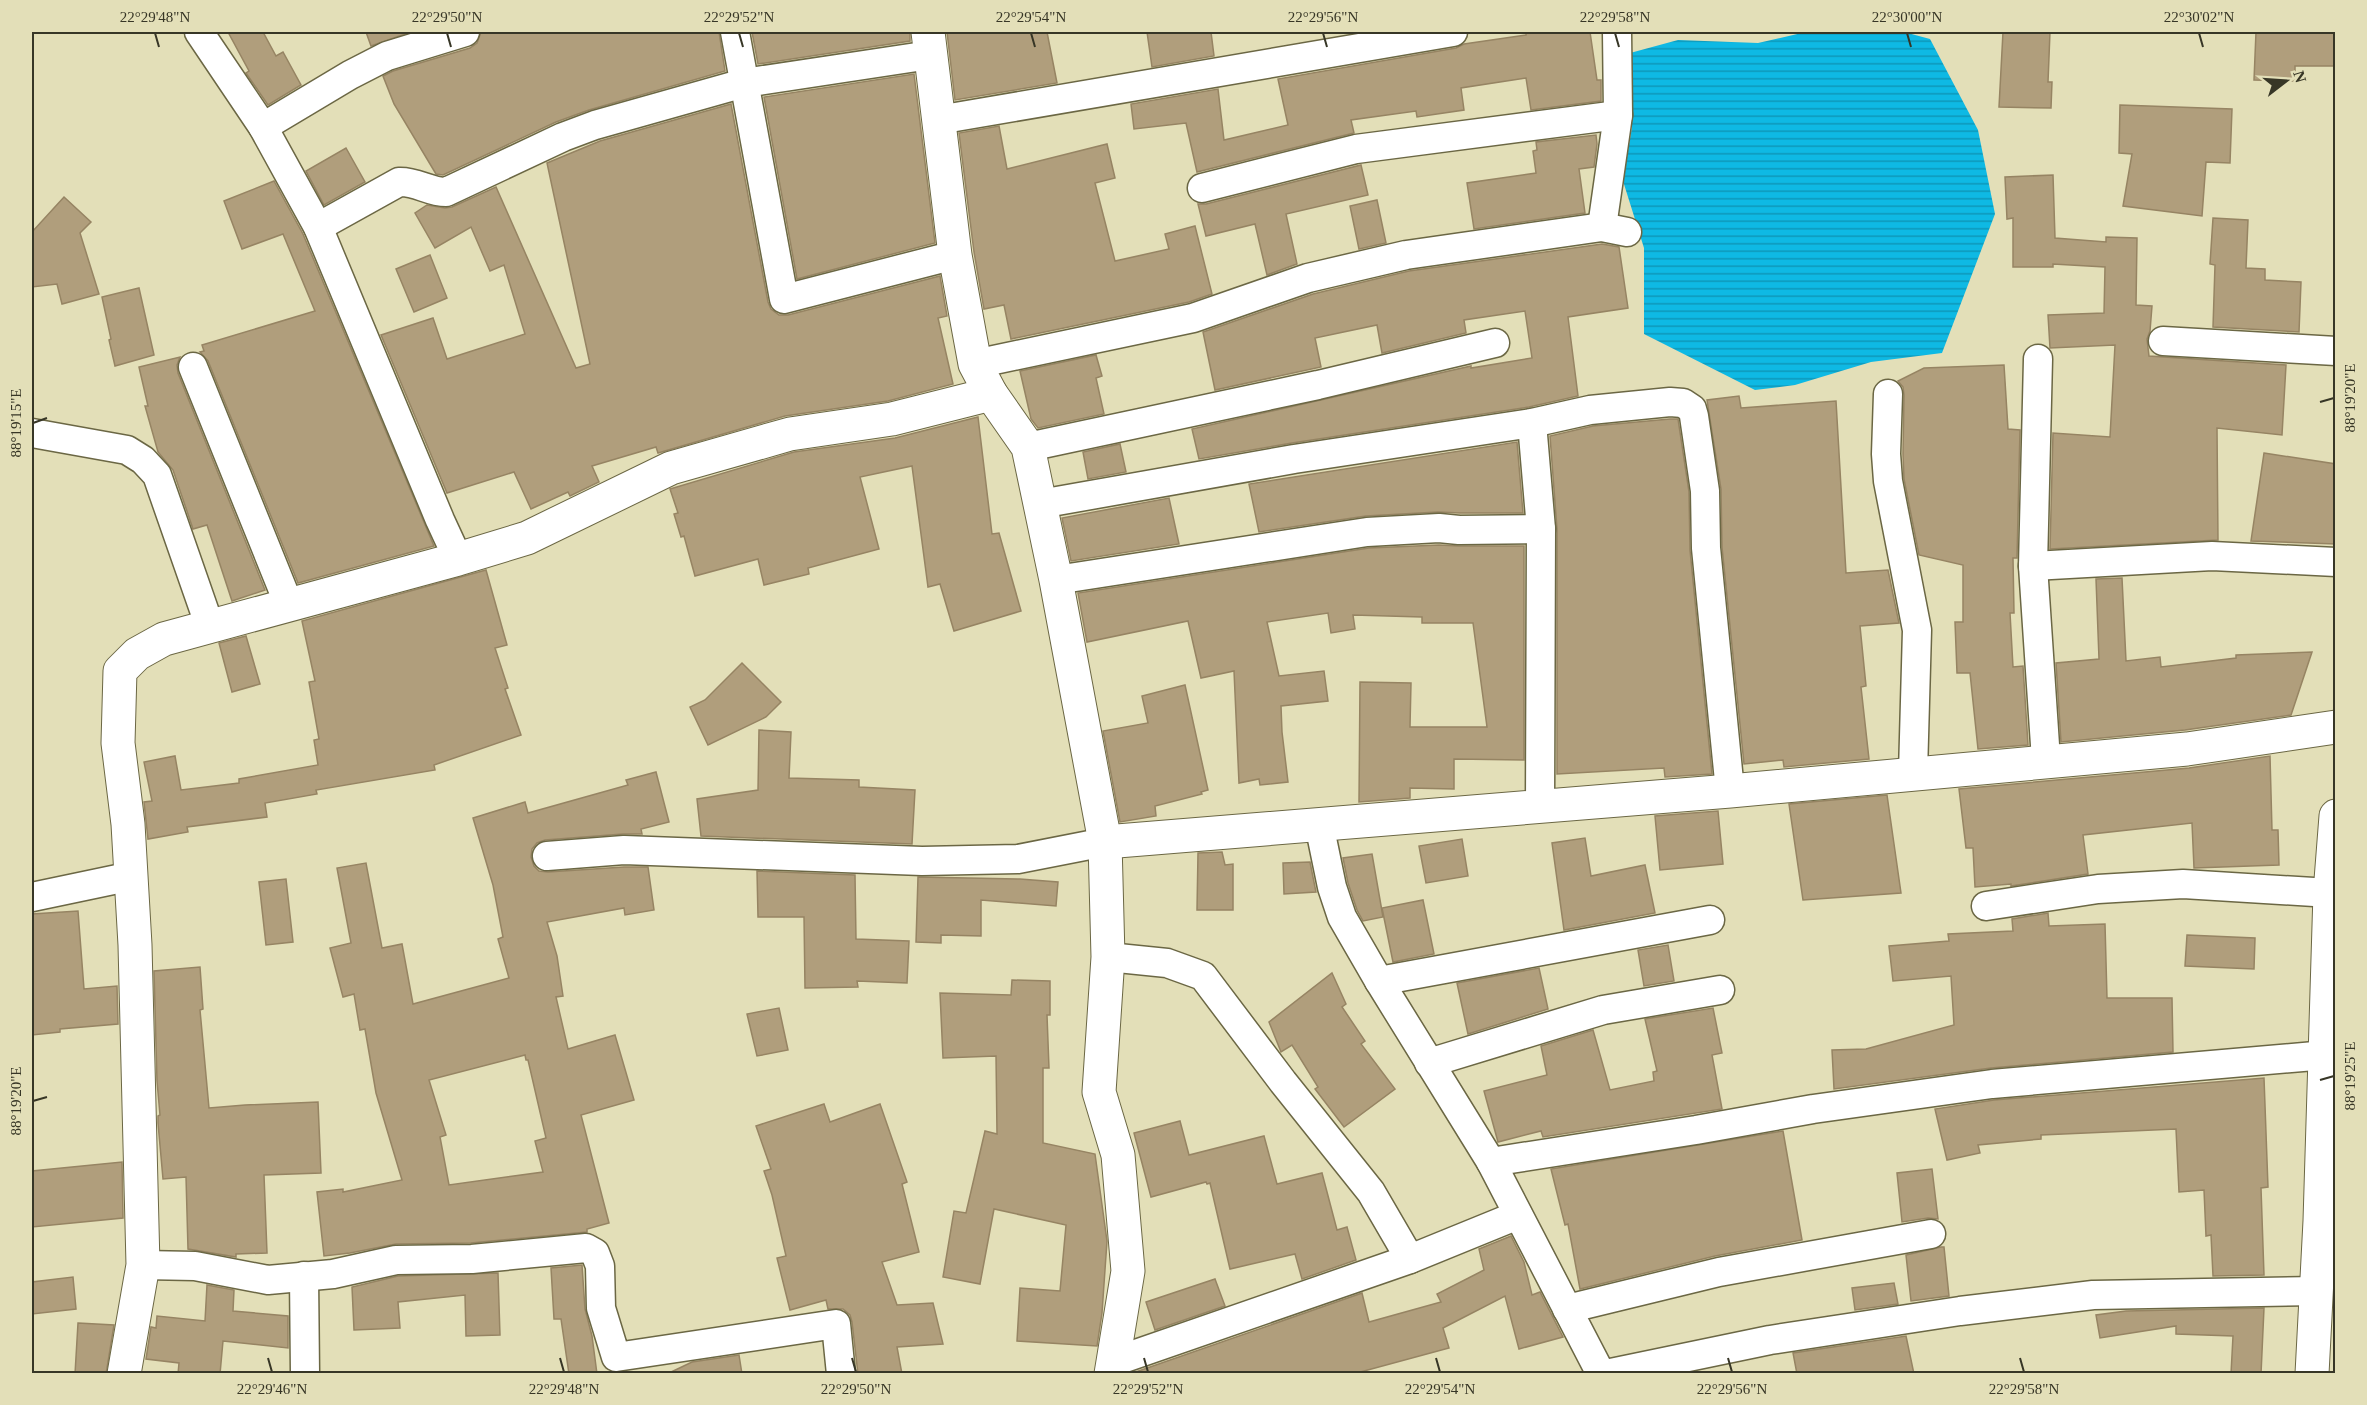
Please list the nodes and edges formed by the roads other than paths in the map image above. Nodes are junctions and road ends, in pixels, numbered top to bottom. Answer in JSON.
{"nodes":[{"id":1,"x":200,"y":32,"type":"edge"},
{"id":2,"x":465,"y":32,"type":"edge"},
{"id":3,"x":735,"y":32,"type":"edge"},
{"id":4,"x":1453,"y":32,"type":"edge"},
{"id":5,"x":1617,"y":32,"type":"edge"},
{"id":6,"x":929,"y":43,"type":"edge"},
{"id":7,"x":744,"y":83,"type":"junction"},
{"id":8,"x":1618,"y":115,"type":"junction"},
{"id":9,"x":938,"y":120,"type":"junction"},
{"id":10,"x":263,"y":127,"type":"junction"},
{"id":11,"x":1202,"y":188,"type":"dead end"},
{"id":12,"x":318,"y":227,"type":"junction"},
{"id":13,"x":955,"y":255,"type":"junction"},
{"id":14,"x":2163,"y":341,"type":"dead end"},
{"id":15,"x":1495,"y":344,"type":"dead end"},
{"id":16,"x":2336,"y":351,"type":"edge"},
{"id":17,"x":2038,"y":359,"type":"dead end"},
{"id":18,"x":975,"y":364,"type":"junction"},
{"id":19,"x":193,"y":367,"type":"dead end"},
{"id":20,"x":991,"y":394,"type":"junction"},
{"id":21,"x":1888,"y":394,"type":"dead end"},
{"id":22,"x":1532,"y":423,"type":"junction"},
{"id":23,"x":32,"y":433,"type":"edge"},
{"id":24,"x":1028,"y":447,"type":"junction"},
{"id":25,"x":1040,"y":504,"type":"junction"},
{"id":26,"x":1541,"y":529,"type":"junction"},
{"id":27,"x":458,"y":559,"type":"junction"},
{"id":28,"x":2336,"y":562,"type":"edge"},
{"id":29,"x":2033,"y":566,"type":"junction"},
{"id":30,"x":1056,"y":580,"type":"junction"},
{"id":31,"x":289,"y":605,"type":"junction"},
{"id":32,"x":210,"y":627,"type":"junction"},
{"id":33,"x":2336,"y":727,"type":"edge"},
{"id":34,"x":2046,"y":760,"type":"junction"},
{"id":35,"x":1913,"y":773,"type":"junction"},
{"id":36,"x":1730,"y":791,"type":"junction"},
{"id":37,"x":1540,"y":806,"type":"junction"},
{"id":38,"x":2335,"y":818,"type":"edge"},
{"id":39,"x":1319,"y":824,"type":"junction"},
{"id":40,"x":1105,"y":842,"type":"junction"},
{"id":41,"x":547,"y":856,"type":"dead end"},
{"id":42,"x":132,"y":876,"type":"junction"},
{"id":43,"x":2330,"y":893,"type":"junction"},
{"id":44,"x":32,"y":897,"type":"edge"},
{"id":45,"x":1986,"y":906,"type":"dead end"},
{"id":46,"x":1710,"y":920,"type":"dead end"},
{"id":47,"x":1108,"y":957,"type":"junction"},
{"id":48,"x":1379,"y":981,"type":"junction"},
{"id":49,"x":1720,"y":990,"type":"dead end"},
{"id":50,"x":2331,"y":995,"type":"edge"},
{"id":51,"x":2326,"y":1055,"type":"junction"},
{"id":52,"x":1429,"y":1063,"type":"junction"},
{"id":53,"x":1491,"y":1162,"type":"junction"},
{"id":54,"x":1518,"y":1215,"type":"junction"},
{"id":55,"x":2328,"y":1220,"type":"edge"},
{"id":56,"x":1931,"y":1234,"type":"dead end"},
{"id":57,"x":1410,"y":1259,"type":"junction"},
{"id":58,"x":143,"y":1264,"type":"junction"},
{"id":59,"x":304,"y":1276,"type":"junction"},
{"id":60,"x":2317,"y":1291,"type":"junction"},
{"id":61,"x":1567,"y":1309,"type":"junction"},
{"id":62,"x":2320,"y":1365,"type":"edge"},
{"id":63,"x":1112,"y":1368,"type":"edge"},
{"id":64,"x":124,"y":1374,"type":"edge"},
{"id":65,"x":305,"y":1374,"type":"edge"},
{"id":66,"x":842,"y":1374,"type":"edge"},
{"id":67,"x":1601,"y":1374,"type":"edge"},
{"id":68,"x":1606,"y":1374,"type":"edge"}],
"edges":[{"from":1,"to":10,"type":"street"},
{"from":2,"to":10,"type":"street"},
{"from":3,"to":7,"type":"street"},
{"from":4,"to":9,"type":"street"},
{"from":5,"to":8,"type":"street"},
{"from":6,"to":7,"type":"street"},
{"from":6,"to":9,"type":"street"},
{"from":7,"to":12,"type":"street"},
{"from":7,"to":13,"type":"street"},
{"from":8,"to":11,"type":"street"},
{"from":8,"to":18,"type":"street"},
{"from":9,"to":13,"type":"street"},
{"from":10,"to":12,"type":"street"},
{"from":12,"to":27,"type":"street"},
{"from":13,"to":18,"type":"street"},
{"from":14,"to":16,"type":"street"},
{"from":15,"to":24,"type":"street"},
{"from":17,"to":29,"type":"street"},
{"from":18,"to":20,"type":"street"},
{"from":19,"to":31,"type":"street"},
{"from":20,"to":24,"type":"street"},
{"from":20,"to":27,"type":"street"},
{"from":21,"to":35,"type":"street"},
{"from":22,"to":25,"type":"street"},
{"from":22,"to":26,"type":"street"},
{"from":22,"to":36,"type":"street"},
{"from":23,"to":32,"type":"street"},
{"from":24,"to":25,"type":"street"},
{"from":25,"to":30,"type":"street"},
{"from":26,"to":30,"type":"street"},
{"from":26,"to":37,"type":"street"},
{"from":27,"to":31,"type":"street"},
{"from":28,"to":29,"type":"street"},
{"from":29,"to":34,"type":"street"},
{"from":30,"to":40,"type":"street"},
{"from":31,"to":32,"type":"street"},
{"from":32,"to":42,"type":"street"},
{"from":33,"to":34,"type":"street"},
{"from":34,"to":35,"type":"street"},
{"from":35,"to":36,"type":"street"},
{"from":36,"to":37,"type":"street"},
{"from":37,"to":39,"type":"street"},
{"from":38,"to":43,"type":"street"},
{"from":39,"to":40,"type":"street"},
{"from":39,"to":48,"type":"street"},
{"from":40,"to":41,"type":"street"},
{"from":40,"to":47,"type":"street"},
{"from":42,"to":44,"type":"street"},
{"from":42,"to":58,"type":"street"},
{"from":43,"to":45,"type":"street"},
{"from":43,"to":50,"type":"street"},
{"from":46,"to":48,"type":"street"},
{"from":47,"to":57,"type":"street"},
{"from":47,"to":63,"type":"street"},
{"from":48,"to":52,"type":"street"},
{"from":49,"to":52,"type":"street"},
{"from":50,"to":51,"type":"street"},
{"from":51,"to":53,"type":"street"},
{"from":51,"to":55,"type":"street"},
{"from":52,"to":53,"type":"street"},
{"from":53,"to":54,"type":"street"},
{"from":54,"to":57,"type":"street"},
{"from":54,"to":61,"type":"street"},
{"from":55,"to":60,"type":"street"},
{"from":56,"to":61,"type":"street"},
{"from":57,"to":63,"type":"street"},
{"from":58,"to":59,"type":"street"},
{"from":58,"to":64,"type":"street"},
{"from":59,"to":65,"type":"street"},
{"from":59,"to":66,"type":"street"},
{"from":60,"to":62,"type":"street"},
{"from":60,"to":68,"type":"street"},
{"from":61,"to":67,"type":"street"}]}
